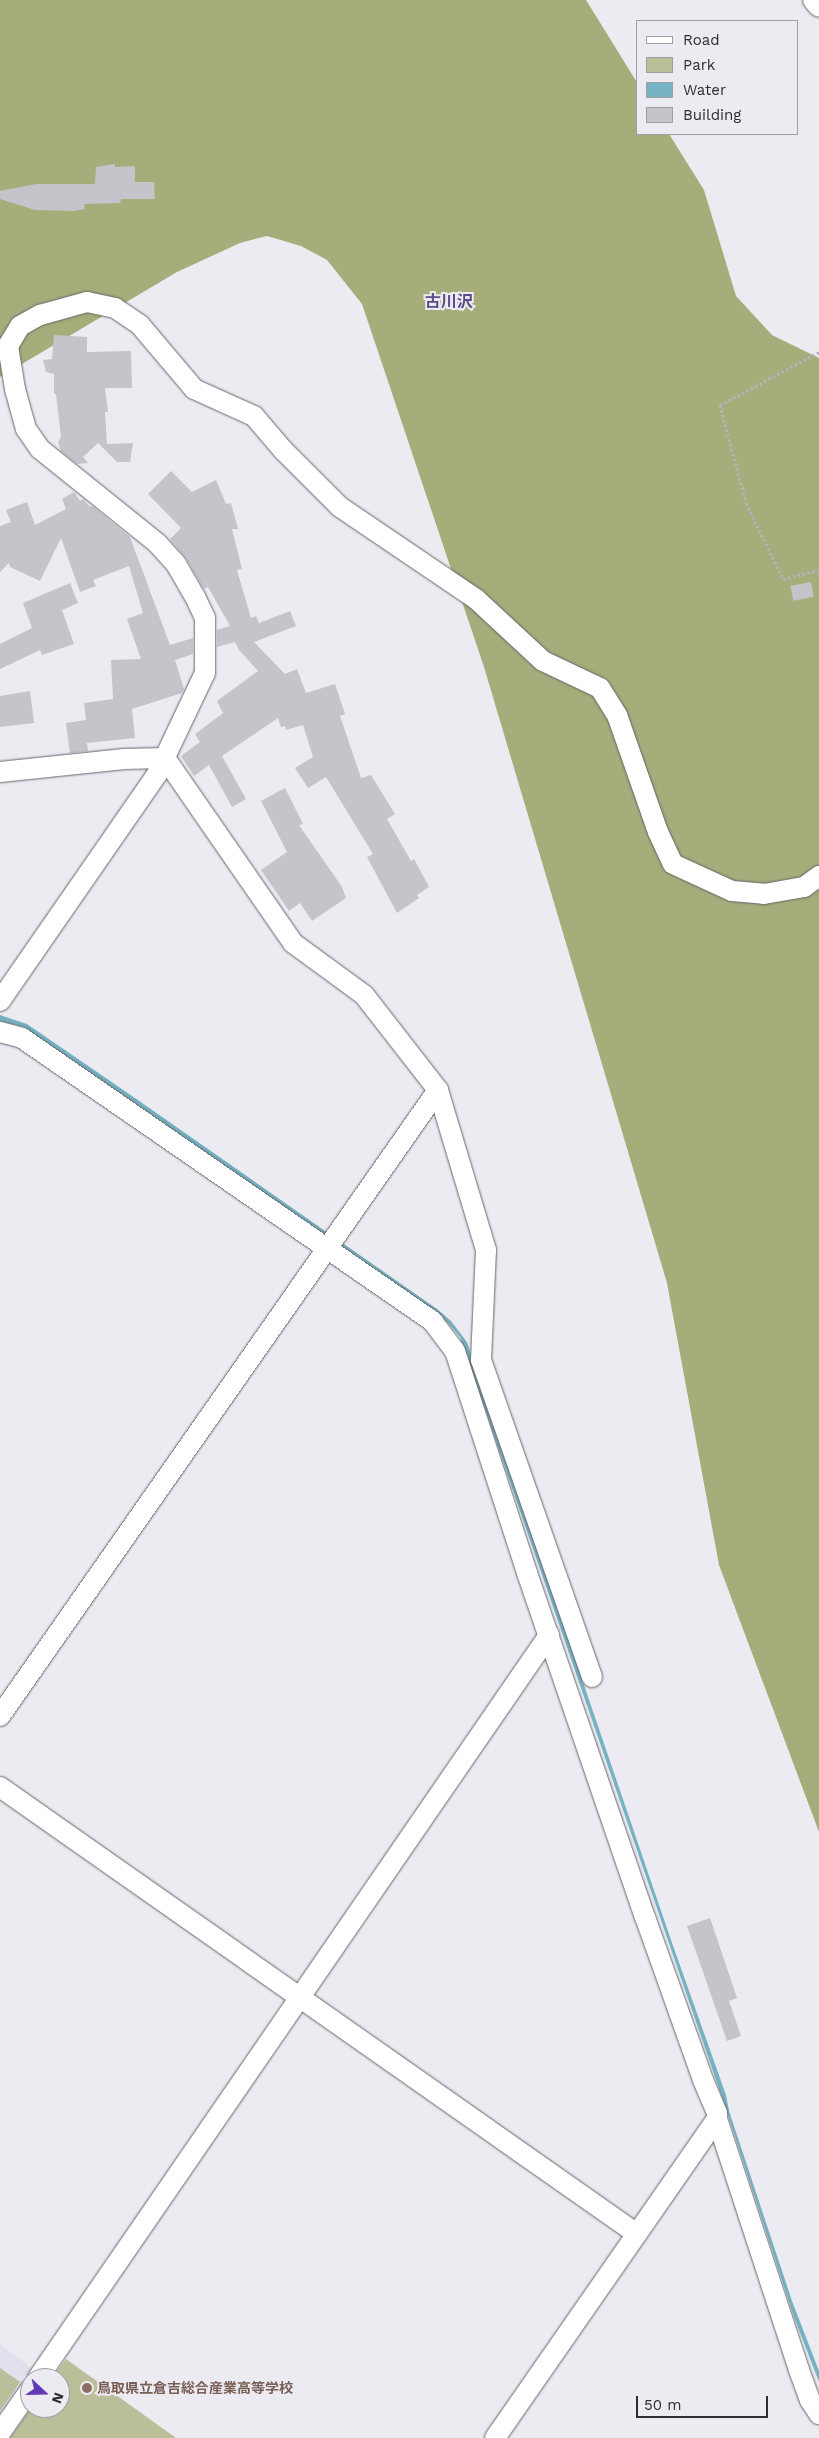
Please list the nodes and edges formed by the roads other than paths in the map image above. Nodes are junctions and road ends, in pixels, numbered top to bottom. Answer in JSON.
{"nodes":[{"id":1,"x":813,"y":0,"type":"edge"},
{"id":2,"x":819,"y":7,"type":"edge"},
{"id":3,"x":165,"y":758,"type":"junction"},
{"id":4,"x":0,"y":772,"type":"edge"},
{"id":5,"x":819,"y":876,"type":"edge"},
{"id":6,"x":0,"y":1001,"type":"edge"},
{"id":7,"x":0,"y":1032,"type":"edge"},
{"id":8,"x":438,"y":1090,"type":"junction"},
{"id":9,"x":327,"y":1249,"type":"junction"},
{"id":10,"x":549,"y":1635,"type":"junction"},
{"id":11,"x":592,"y":1677,"type":"dead end"},
{"id":12,"x":0,"y":1716,"type":"edge"},
{"id":13,"x":0,"y":1787,"type":"edge"},
{"id":14,"x":300,"y":1998,"type":"junction"},
{"id":15,"x":717,"y":2119,"type":"junction"},
{"id":16,"x":637,"y":2234,"type":"junction"},
{"id":17,"x":45,"y":2368,"type":"edge"},
{"id":18,"x":20,"y":2405,"type":"edge"},
{"id":19,"x":819,"y":2414,"type":"edge"},
{"id":20,"x":0,"y":2434,"type":"edge"},
{"id":21,"x":495,"y":2438,"type":"edge"}],
"edges":[{"from":1,"to":2,"type":"street"},
{"from":3,"to":4,"type":"street"},
{"from":3,"to":5,"type":"street"},
{"from":3,"to":6,"type":"street"},
{"from":3,"to":8,"type":"street"},
{"from":7,"to":9,"type":"street"},
{"from":8,"to":9,"type":"street"},
{"from":8,"to":11,"type":"street"},
{"from":9,"to":10,"type":"street"},
{"from":9,"to":12,"type":"street"},
{"from":10,"to":14,"type":"street"},
{"from":10,"to":15,"type":"street"},
{"from":13,"to":14,"type":"street"},
{"from":14,"to":16,"type":"street"},
{"from":14,"to":17,"type":"street"},
{"from":15,"to":16,"type":"street"},
{"from":15,"to":19,"type":"street"},
{"from":16,"to":21,"type":"street"},
{"from":18,"to":20,"type":"street"}]}
